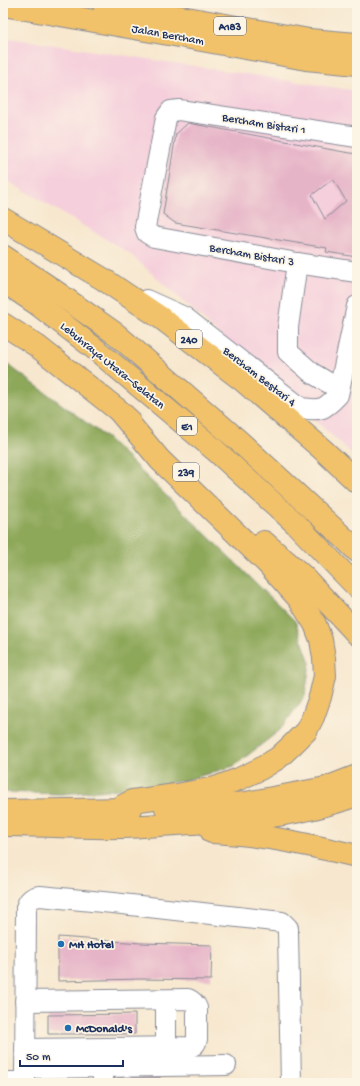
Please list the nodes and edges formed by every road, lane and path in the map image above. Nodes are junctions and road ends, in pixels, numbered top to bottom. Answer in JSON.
{"nodes":[{"id":1,"x":103,"y":3,"type":"edge"},
{"id":2,"x":3,"y":6,"type":"edge"},
{"id":3,"x":3,"y":12,"type":"edge"},
{"id":4,"x":174,"y":35,"type":"junction"},
{"id":5,"x":357,"y":44,"type":"edge"},
{"id":6,"x":357,"y":64,"type":"edge"},
{"id":7,"x":357,"y":138,"type":"edge"},
{"id":8,"x":3,"y":219,"type":"edge"},
{"id":9,"x":147,"y":233,"type":"joint"},
{"id":10,"x":3,"y":256,"type":"edge"},
{"id":11,"x":297,"y":263,"type":"junction"},
{"id":12,"x":357,"y":272,"type":"edge"},
{"id":13,"x":103,"y":279,"type":"junction"},
{"id":14,"x":3,"y":281,"type":"edge"},
{"id":15,"x":357,"y":306,"type":"edge"},
{"id":16,"x":3,"y":324,"type":"edge"},
{"id":17,"x":353,"y":341,"type":"edge"},
{"id":18,"x":339,"y":389,"type":"junction"},
{"id":19,"x":118,"y":410,"type":"junction"},
{"id":20,"x":357,"y":482,"type":"edge"},
{"id":21,"x":357,"y":551,"type":"edge"},
{"id":22,"x":357,"y":587,"type":"edge"},
{"id":23,"x":357,"y":634,"type":"edge"},
{"id":24,"x":357,"y":776,"type":"edge"},
{"id":25,"x":357,"y":795,"type":"edge"},
{"id":26,"x":3,"y":803,"type":"edge"},
{"id":27,"x":3,"y":811,"type":"edge"},
{"id":28,"x":32,"y":818,"type":"junction"},
{"id":29,"x":116,"y":818,"type":"junction"},
{"id":30,"x":3,"y":825,"type":"edge"},
{"id":31,"x":3,"y":838,"type":"edge"},
{"id":32,"x":357,"y":856,"type":"edge"},
{"id":33,"x":166,"y":1000,"type":"junction"},
{"id":34,"x":25,"y":1001,"type":"junction"},
{"id":35,"x":166,"y":1048,"type":"junction"},
{"id":36,"x":226,"y":1065,"type":"dead end"},
{"id":37,"x":25,"y":1070,"type":"edge"},
{"id":38,"x":60,"y":1075,"type":"edge"},
{"id":39,"x":103,"y":1075,"type":"edge"},
{"id":40,"x":3,"y":1082,"type":"edge"},
{"id":41,"x":291,"y":1083,"type":"edge"}],
"edges":[{"from":1,"to":5,"type":"main road","name":"Jalan Bercham","number":"A183"},
{"from":2,"to":4,"type":"main road","name":"Jalan Bercham","number":"A183"},
{"from":3,"to":4,"type":"main road"},
{"from":4,"to":6,"type":"main road","name":"Jalan Bercham","number":"A183"},
{"from":7,"to":9,"type":"street","name":"Bercham Bistari 1"},
{"from":8,"to":13,"type":"main road","number":"240"},
{"from":9,"to":11,"type":"street","name":"Bercham Bistari 3"},
{"from":10,"to":21,"type":"main road","name":"Lebuhraya Utara–Selatan","number":"E1"},
{"from":11,"to":12,"type":"street","name":"Bercham Bistari 3"},
{"from":11,"to":18,"type":"street"},
{"from":13,"to":18,"type":"street","name":"Bercham Bestari 4"},
{"from":13,"to":20,"type":"main road","number":"240"},
{"from":14,"to":22,"type":"main road","name":"Lebuhraya Utara–Selatan","number":"E1"},
{"from":15,"to":17,"type":"street","name":"Bercham Bestari 4"},
{"from":16,"to":19,"type":"main road","number":"239"},
{"from":17,"to":18,"type":"street","name":"Bercham Bestari 4"},
{"from":19,"to":23,"type":"main road","number":"239"},
{"from":19,"to":29,"type":"main road"},
{"from":24,"to":29,"type":"main road"},
{"from":25,"to":29,"type":"main road"},
{"from":26,"to":28,"type":"main road"},
{"from":27,"to":28,"type":"main road"},
{"from":28,"to":29,"type":"main road"},
{"from":28,"to":30,"type":"main road"},
{"from":28,"to":31,"type":"main road"},
{"from":29,"to":32,"type":"main road"},
{"from":33,"to":34,"type":"street"},
{"from":33,"to":35,"type":"street"},
{"from":33,"to":35,"type":"street"},
{"from":34,"to":37,"type":"street"},
{"from":34,"to":41,"type":"street"},
{"from":35,"to":37,"type":"street"},
{"from":36,"to":39,"type":"street"},
{"from":37,"to":38,"type":"street"},
{"from":37,"to":40,"type":"street"},
{"from":38,"to":39,"type":"street"}]}
